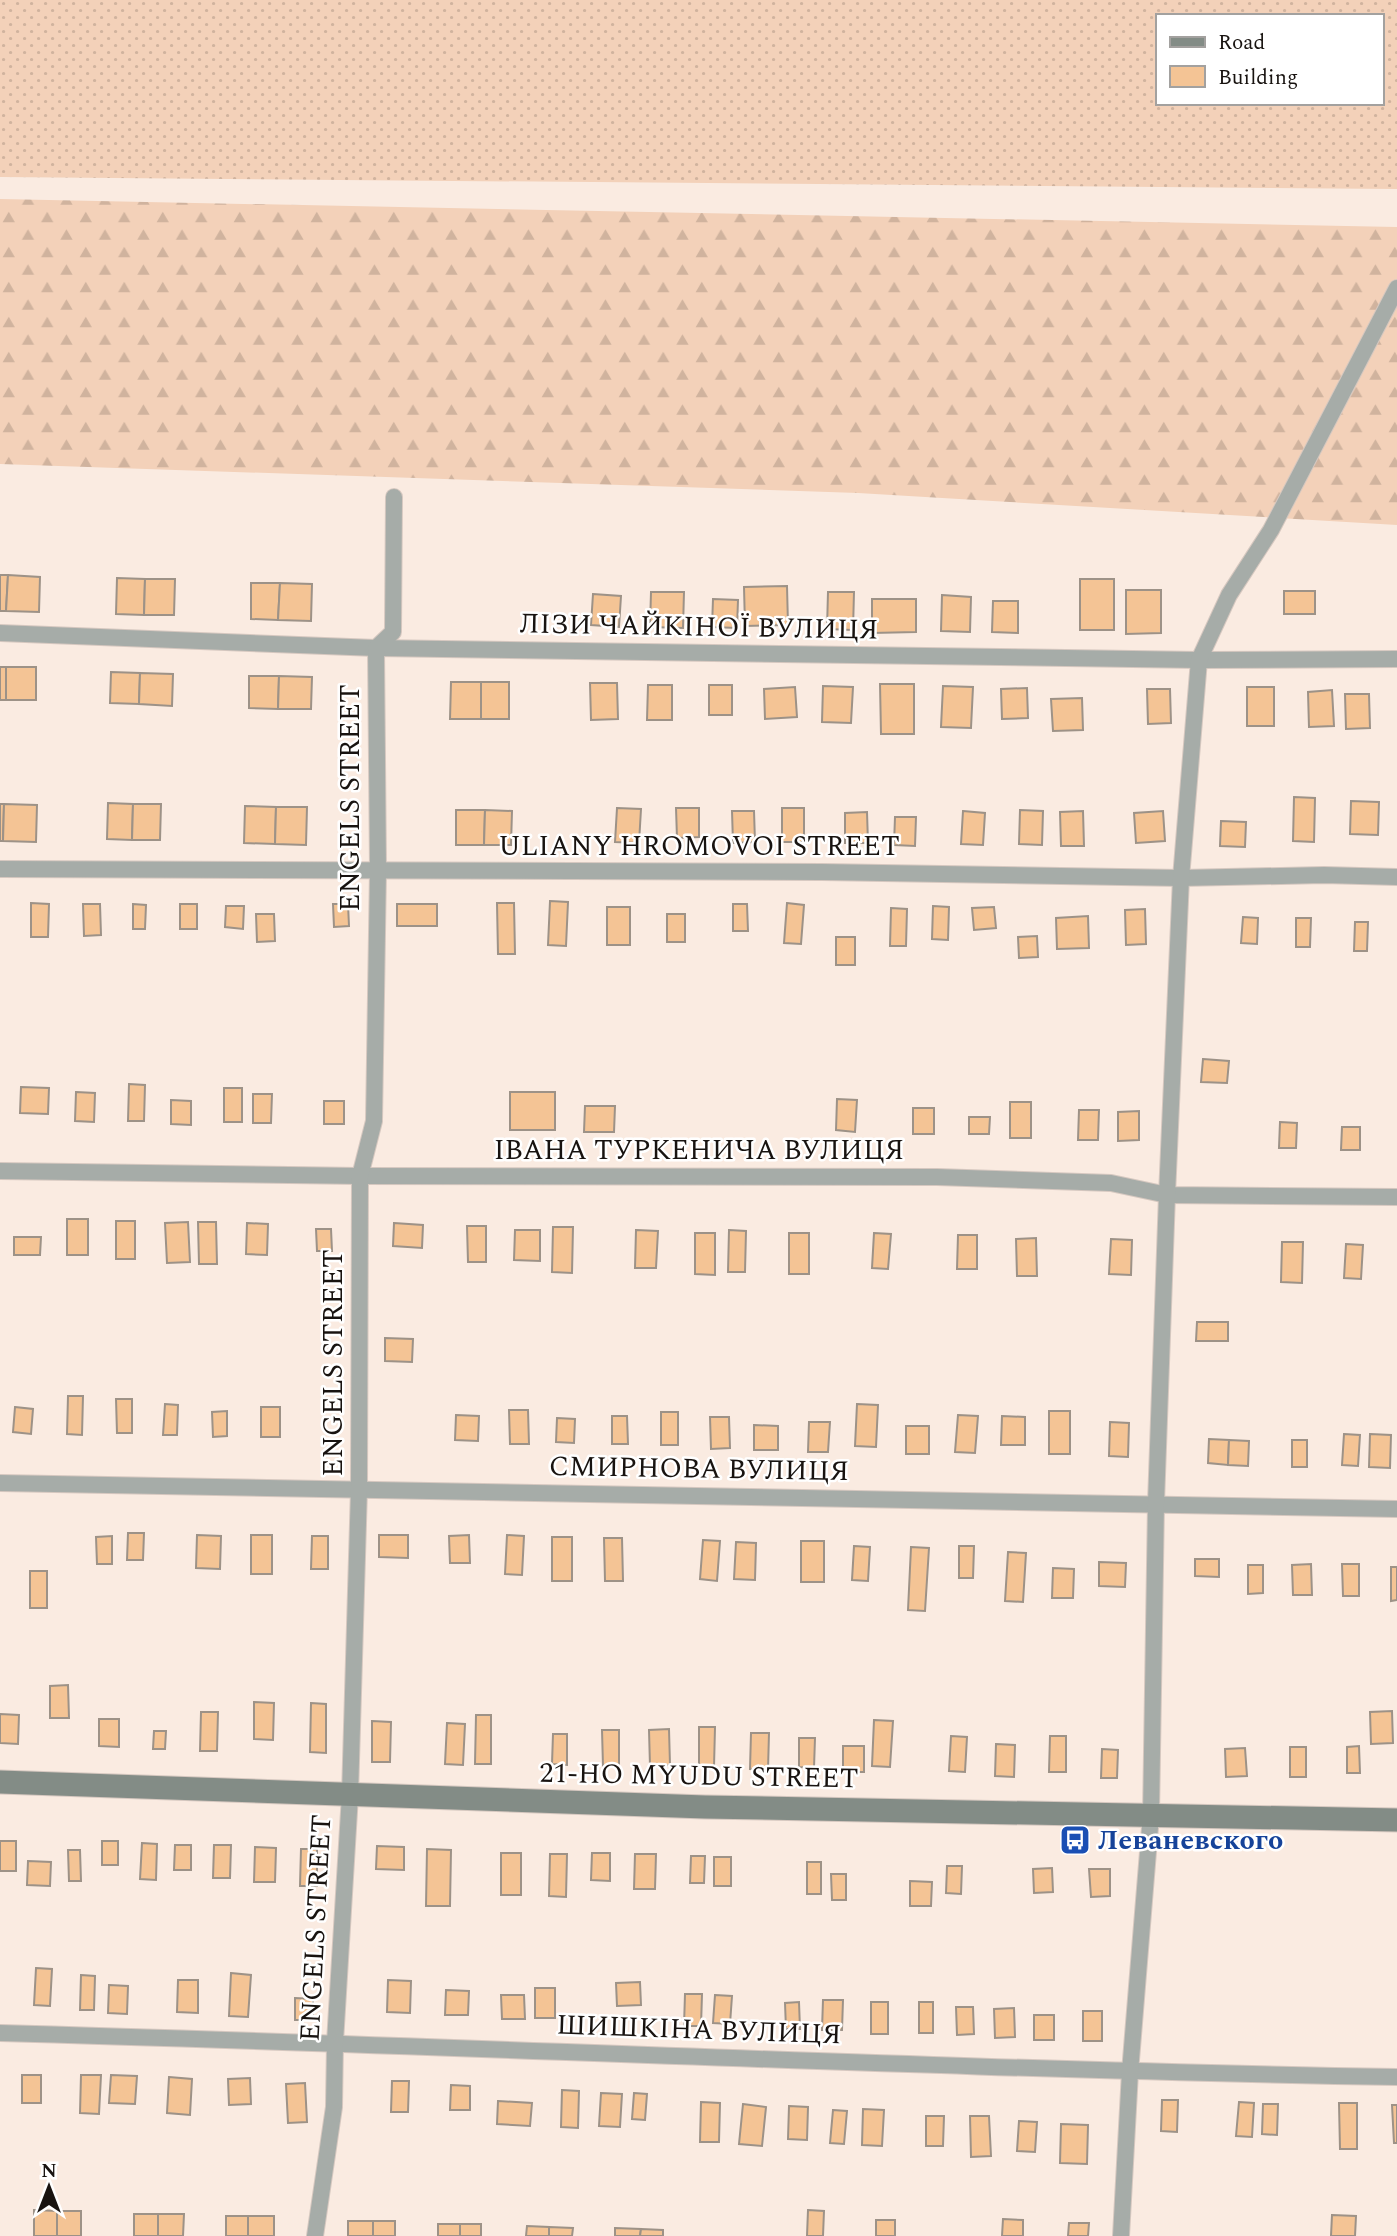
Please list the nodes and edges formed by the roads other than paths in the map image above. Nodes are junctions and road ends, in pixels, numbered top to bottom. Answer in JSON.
{"nodes":[{"id":1,"x":1397,"y":288,"type":"edge"},
{"id":2,"x":394,"y":497,"type":"dead end"},
{"id":3,"x":0,"y":633,"type":"edge"},
{"id":4,"x":376,"y":648,"type":"junction"},
{"id":5,"x":1397,"y":659,"type":"edge"},
{"id":6,"x":1199,"y":660,"type":"junction"},
{"id":7,"x":0,"y":869,"type":"edge"},
{"id":8,"x":377,"y":870,"type":"junction"},
{"id":9,"x":1397,"y":877,"type":"edge"},
{"id":10,"x":1181,"y":878,"type":"junction"},
{"id":11,"x":0,"y":1171,"type":"edge"},
{"id":12,"x":360,"y":1176,"type":"junction"},
{"id":13,"x":1167,"y":1195,"type":"junction"},
{"id":14,"x":1397,"y":1198,"type":"edge"},
{"id":15,"x":0,"y":1483,"type":"edge"},
{"id":16,"x":359,"y":1489,"type":"junction"},
{"id":17,"x":1156,"y":1503,"type":"junction"},
{"id":18,"x":1397,"y":1509,"type":"edge"},
{"id":19,"x":0,"y":1782,"type":"edge"},
{"id":20,"x":350,"y":1795,"type":"junction"},
{"id":21,"x":1151,"y":1815,"type":"junction"},
{"id":22,"x":1397,"y":1820,"type":"edge"},
{"id":23,"x":0,"y":2033,"type":"edge"},
{"id":24,"x":335,"y":2042,"type":"junction"},
{"id":25,"x":1130,"y":2072,"type":"junction"},
{"id":26,"x":1397,"y":2077,"type":"edge"},
{"id":27,"x":315,"y":2236,"type":"edge"},
{"id":28,"x":1122,"y":2236,"type":"edge"}],
"edges":[{"from":1,"to":6,"type":"street"},
{"from":2,"to":4,"type":"street","name":"ENGELS STREET"},
{"from":3,"to":4,"type":"street","name":"ЛІЗИ ЧАЙКІНОЇ ВУЛИЦЯ"},
{"from":4,"to":6,"type":"street","name":"ЛІЗИ ЧАЙКІНОЇ ВУЛИЦЯ"},
{"from":4,"to":8,"type":"street","name":"ENGELS STREET"},
{"from":5,"to":6,"type":"street","name":"ЛІЗИ ЧАЙКІНОЇ ВУЛИЦЯ"},
{"from":6,"to":10,"type":"street"},
{"from":7,"to":8,"type":"street","name":"ULIANY HROMOVOI STREET"},
{"from":8,"to":10,"type":"street","name":"ULIANY HROMOVOI STREET"},
{"from":8,"to":12,"type":"street","name":"ENGELS STREET"},
{"from":9,"to":10,"type":"street","name":"ULIANY HROMOVOI STREET"},
{"from":10,"to":13,"type":"street"},
{"from":11,"to":12,"type":"street","name":"ІВАНА ТУРКЕНИЧА ВУЛИЦЯ"},
{"from":12,"to":13,"type":"street","name":"ІВАНА ТУРКЕНИЧА ВУЛИЦЯ"},
{"from":12,"to":16,"type":"street","name":"ENGELS STREET"},
{"from":13,"to":14,"type":"street","name":"ІВАНА ТУРКЕНИЧА ВУЛИЦЯ"},
{"from":13,"to":17,"type":"street"},
{"from":15,"to":16,"type":"street","name":"СМИРНОВА ВУЛИЦЯ"},
{"from":16,"to":17,"type":"street","name":"СМИРНОВА ВУЛИЦЯ"},
{"from":16,"to":20,"type":"street","name":"ENGELS STREET"},
{"from":17,"to":18,"type":"street","name":"СМИРНОВА ВУЛИЦЯ"},
{"from":17,"to":21,"type":"street"},
{"from":19,"to":20,"type":"street","name":"21-HO MYUDU STREET"},
{"from":20,"to":21,"type":"street","name":"21-HO MYUDU STREET"},
{"from":20,"to":24,"type":"street","name":"ENGELS STREET"},
{"from":21,"to":22,"type":"street","name":"21-HO MYUDU STREET"},
{"from":21,"to":25,"type":"street"},
{"from":23,"to":24,"type":"street","name":"ШИШКІНА ВУЛИЦЯ"},
{"from":24,"to":25,"type":"street","name":"ШИШКІНА ВУЛИЦЯ"},
{"from":24,"to":27,"type":"street","name":"ENGELS STREET"},
{"from":25,"to":26,"type":"street","name":"ШИШКІНА ВУЛИЦЯ"},
{"from":25,"to":28,"type":"street"}]}
